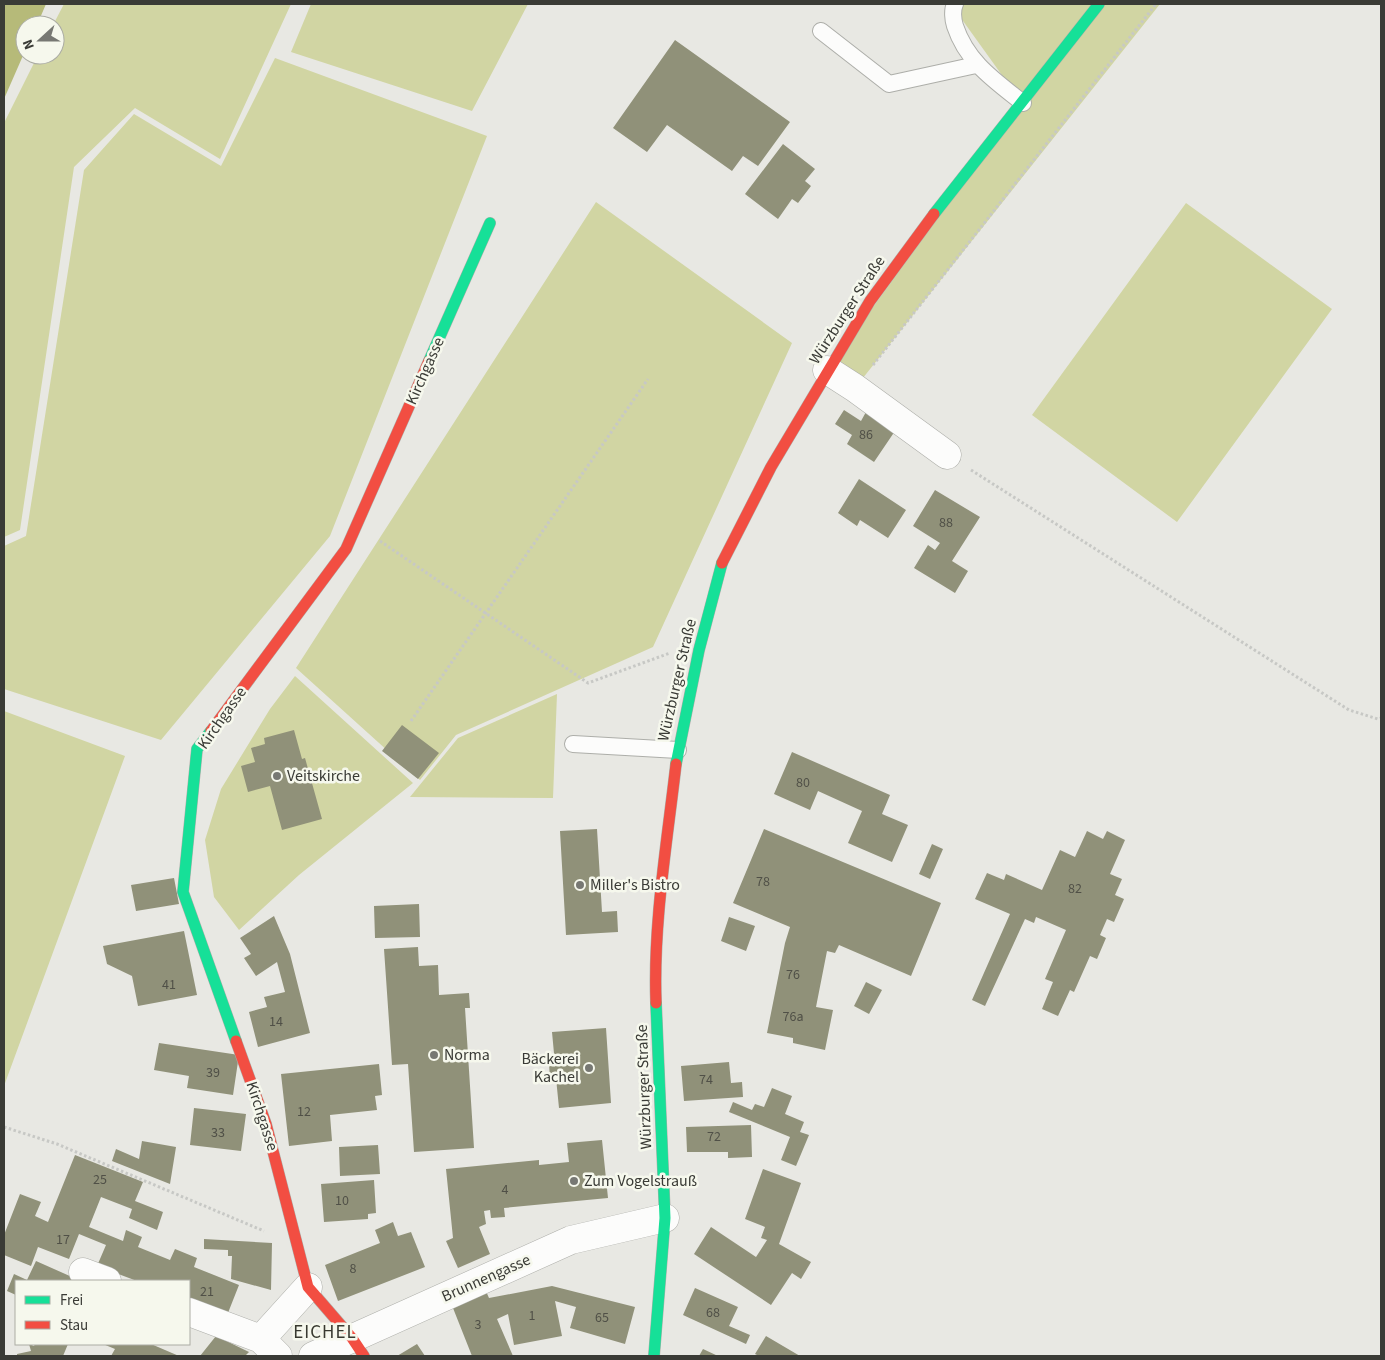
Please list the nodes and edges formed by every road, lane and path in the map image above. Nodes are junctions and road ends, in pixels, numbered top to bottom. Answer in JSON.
{"nodes":[{"id":1,"x":955,"y":4,"type":"edge"},
{"id":2,"x":1099,"y":4,"type":"edge"},
{"id":3,"x":1156,"y":4,"type":"edge"},
{"id":4,"x":822,"y":31,"type":"dead end"},
{"id":5,"x":976,"y":65,"type":"junction"},
{"id":6,"x":1023,"y":102,"type":"junction"},
{"id":7,"x":490,"y":223,"type":"dead end"},
{"id":8,"x":827,"y":370,"type":"junction"},
{"id":9,"x":648,"y":379,"type":"dead end"},
{"id":10,"x":855,"y":388,"type":"junction"},
{"id":11,"x":947,"y":455,"type":"joint"},
{"id":12,"x":357,"y":525,"type":"junction"},
{"id":13,"x":485,"y":614,"type":"junction"},
{"id":14,"x":701,"y":641,"type":"junction"},
{"id":15,"x":1381,"y":718,"type":"edge"},
{"id":16,"x":411,"y":721,"type":"dead end"},
{"id":17,"x":573,"y":744,"type":"dead end"},
{"id":18,"x":678,"y":750,"type":"junction"},
{"id":19,"x":4,"y":1127,"type":"edge"},
{"id":20,"x":665,"y":1218,"type":"junction"},
{"id":21,"x":297,"y":1245,"type":"junction"},
{"id":22,"x":308,"y":1287,"type":"junction"},
{"id":23,"x":190,"y":1312,"type":"edge"},
{"id":24,"x":269,"y":1347,"type":"edge"},
{"id":25,"x":358,"y":1347,"type":"edge"},
{"id":26,"x":313,"y":1356,"type":"edge"},
{"id":27,"x":654,"y":1356,"type":"edge"}],
"edges":[{"from":1,"to":5,"type":"lane"},
{"from":2,"to":6,"type":"main road","name":"Würzburger Straße"},
{"from":3,"to":10,"type":"path"},
{"from":4,"to":5,"type":"lane"},
{"from":5,"to":6,"type":"lane"},
{"from":6,"to":8,"type":"main road","name":"Würzburger Straße"},
{"from":7,"to":12,"type":"main road","name":"Kirchgasse"},
{"from":8,"to":10,"type":"street"},
{"from":8,"to":14,"type":"main road","name":"Würzburger Straße"},
{"from":9,"to":13,"type":"path"},
{"from":10,"to":11,"type":"street"},
{"from":11,"to":15,"type":"path"},
{"from":12,"to":13,"type":"path"},
{"from":12,"to":21,"type":"main road","name":"Kirchgasse"},
{"from":13,"to":14,"type":"path"},
{"from":13,"to":16,"type":"path"},
{"from":14,"to":18,"type":"main road","name":"Würzburger Straße"},
{"from":17,"to":18,"type":"lane"},
{"from":18,"to":20,"type":"main road","name":"Würzburger Straße"},
{"from":19,"to":21,"type":"path"},
{"from":20,"to":25,"type":"street","name":"Brunnengasse"},
{"from":20,"to":27,"type":"main road","name":"Würzburger Straße"},
{"from":21,"to":22,"type":"main road","name":"Kirchgasse"},
{"from":22,"to":24,"type":"street"},
{"from":22,"to":25,"type":"main road","name":"Kirchgasse"},
{"from":23,"to":24,"type":"street"},
{"from":25,"to":26,"type":"street","name":"Brunnengasse"}]}
